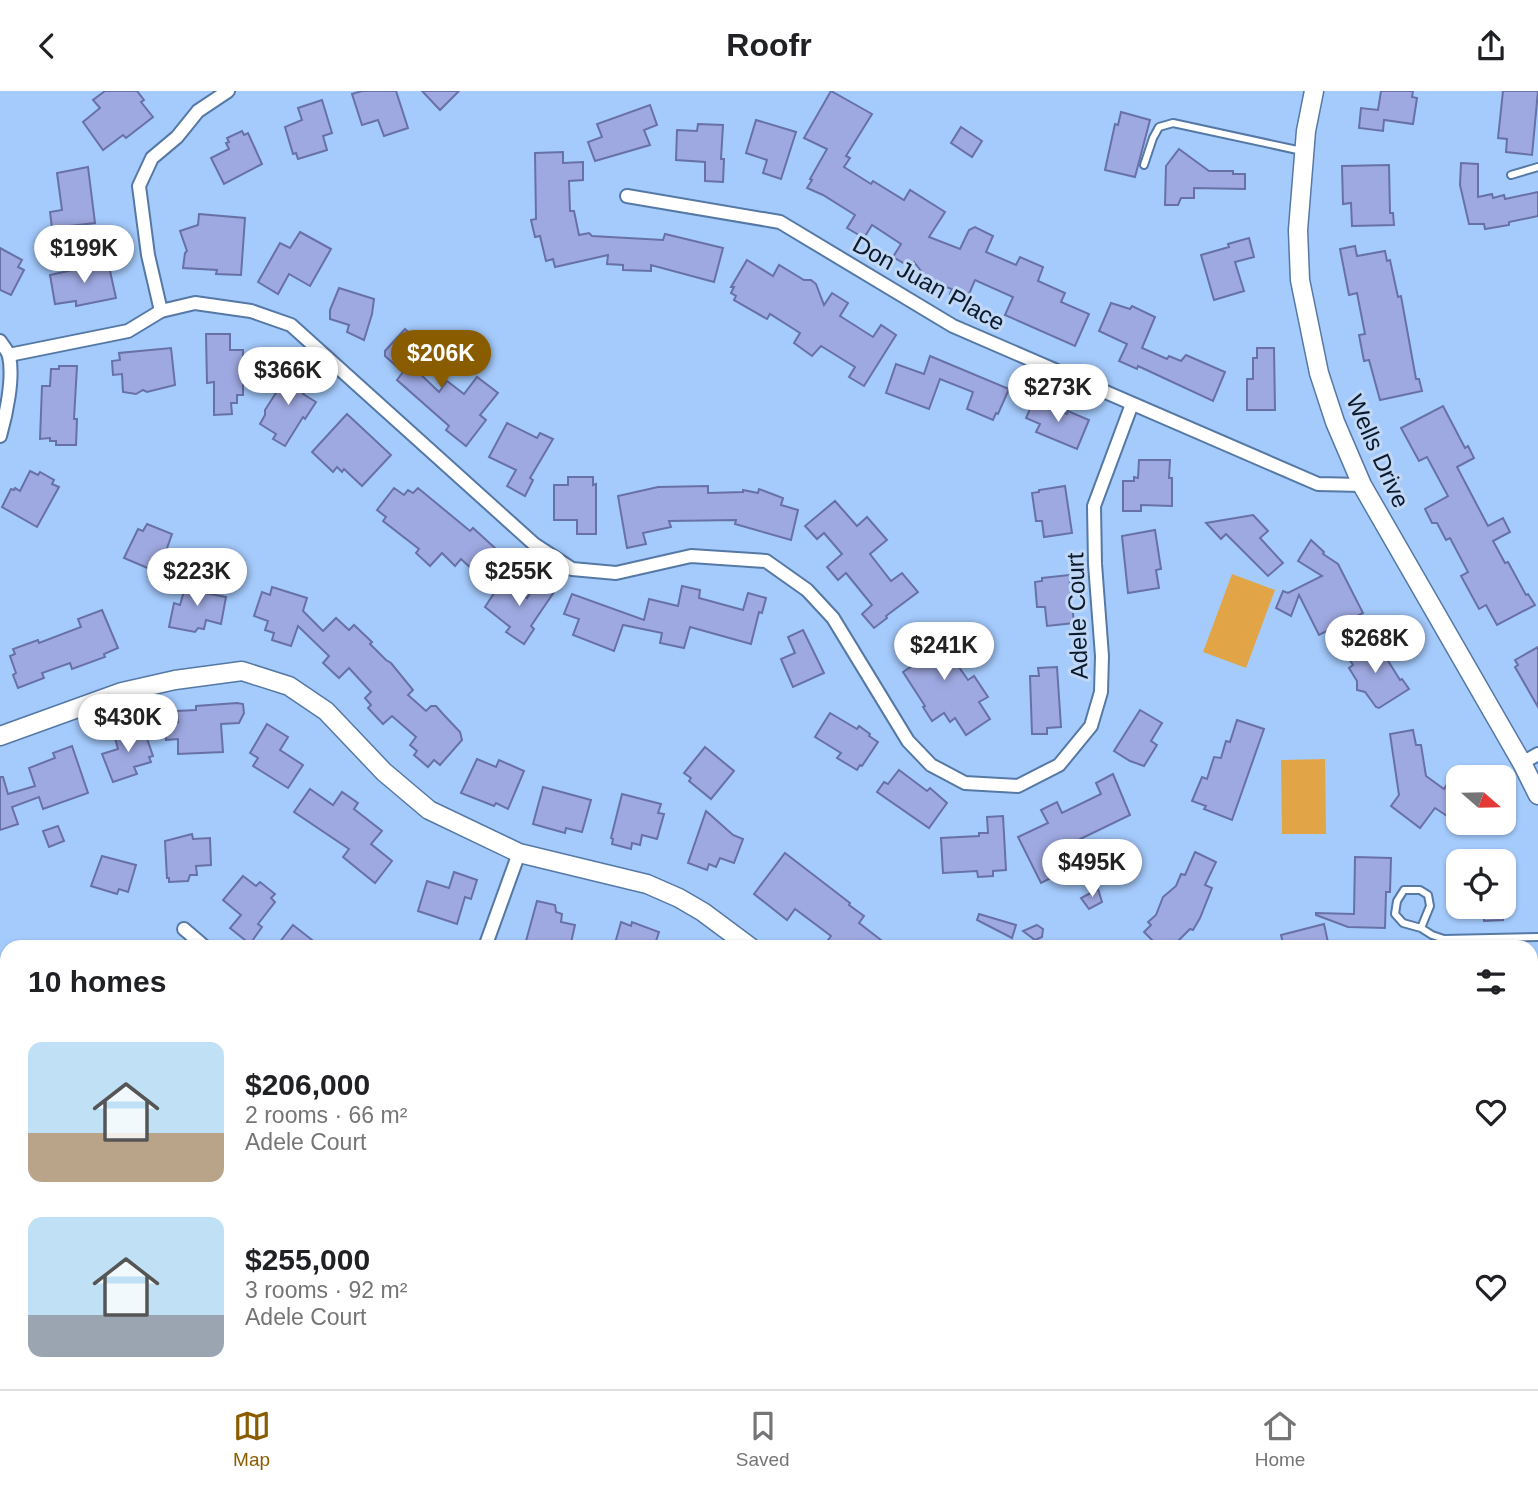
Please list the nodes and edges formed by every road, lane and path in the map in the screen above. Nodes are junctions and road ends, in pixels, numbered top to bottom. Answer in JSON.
{"nodes":[{"id":1,"x":228,"y":91,"type":"edge"},
{"id":2,"x":1314,"y":91,"type":"edge"},
{"id":3,"x":1304,"y":151,"type":"junction"},
{"id":4,"x":1144,"y":165,"type":"dead end"},
{"id":5,"x":1538,"y":167,"type":"edge"},
{"id":6,"x":1511,"y":175,"type":"dead end"},
{"id":7,"x":627,"y":196,"type":"dead end"},
{"id":8,"x":161,"y":311,"type":"junction"},
{"id":9,"x":0,"y":341,"type":"edge"},
{"id":10,"x":9,"y":355,"type":"junction"},
{"id":11,"x":1132,"y":404,"type":"junction"},
{"id":12,"x":0,"y":436,"type":"edge"},
{"id":13,"x":1362,"y":485,"type":"junction"},
{"id":14,"x":0,"y":737,"type":"edge"},
{"id":15,"x":1538,"y":754,"type":"edge"},
{"id":16,"x":1522,"y":763,"type":"junction"},
{"id":17,"x":1538,"y":795,"type":"edge"},
{"id":18,"x":519,"y":853,"type":"junction"},
{"id":19,"x":1421,"y":928,"type":"junction"},
{"id":20,"x":184,"y":929,"type":"dead end"},
{"id":21,"x":1538,"y":937,"type":"edge"},
{"id":22,"x":197,"y":940,"type":"edge"},
{"id":23,"x":488,"y":940,"type":"edge"},
{"id":24,"x":741,"y":940,"type":"edge"}],
"edges":[{"from":1,"to":8,"type":"street"},
{"from":2,"to":3,"type":"main road","name":"Wells Drive"},
{"from":3,"to":4,"type":"lane"},
{"from":3,"to":13,"type":"main road","name":"Wells Drive"},
{"from":5,"to":6,"type":"lane"},
{"from":7,"to":11,"type":"street","name":"Don Juan Place"},
{"from":8,"to":10,"type":"street","name":"Adele Court"},
{"from":8,"to":11,"type":"street","name":"Adele Court"},
{"from":9,"to":10,"type":"street"},
{"from":10,"to":12,"type":"street"},
{"from":11,"to":13,"type":"street","name":"Don Juan Place"},
{"from":13,"to":16,"type":"main road","name":"Wells Drive"},
{"from":14,"to":18,"type":"main road"},
{"from":15,"to":16,"type":"street"},
{"from":16,"to":17,"type":"main road","name":"Wells Drive"},
{"from":18,"to":23,"type":"street"},
{"from":18,"to":24,"type":"main road"},
{"from":19,"to":19,"type":"lane"},
{"from":19,"to":21,"type":"lane"},
{"from":20,"to":22,"type":"street"}]}
